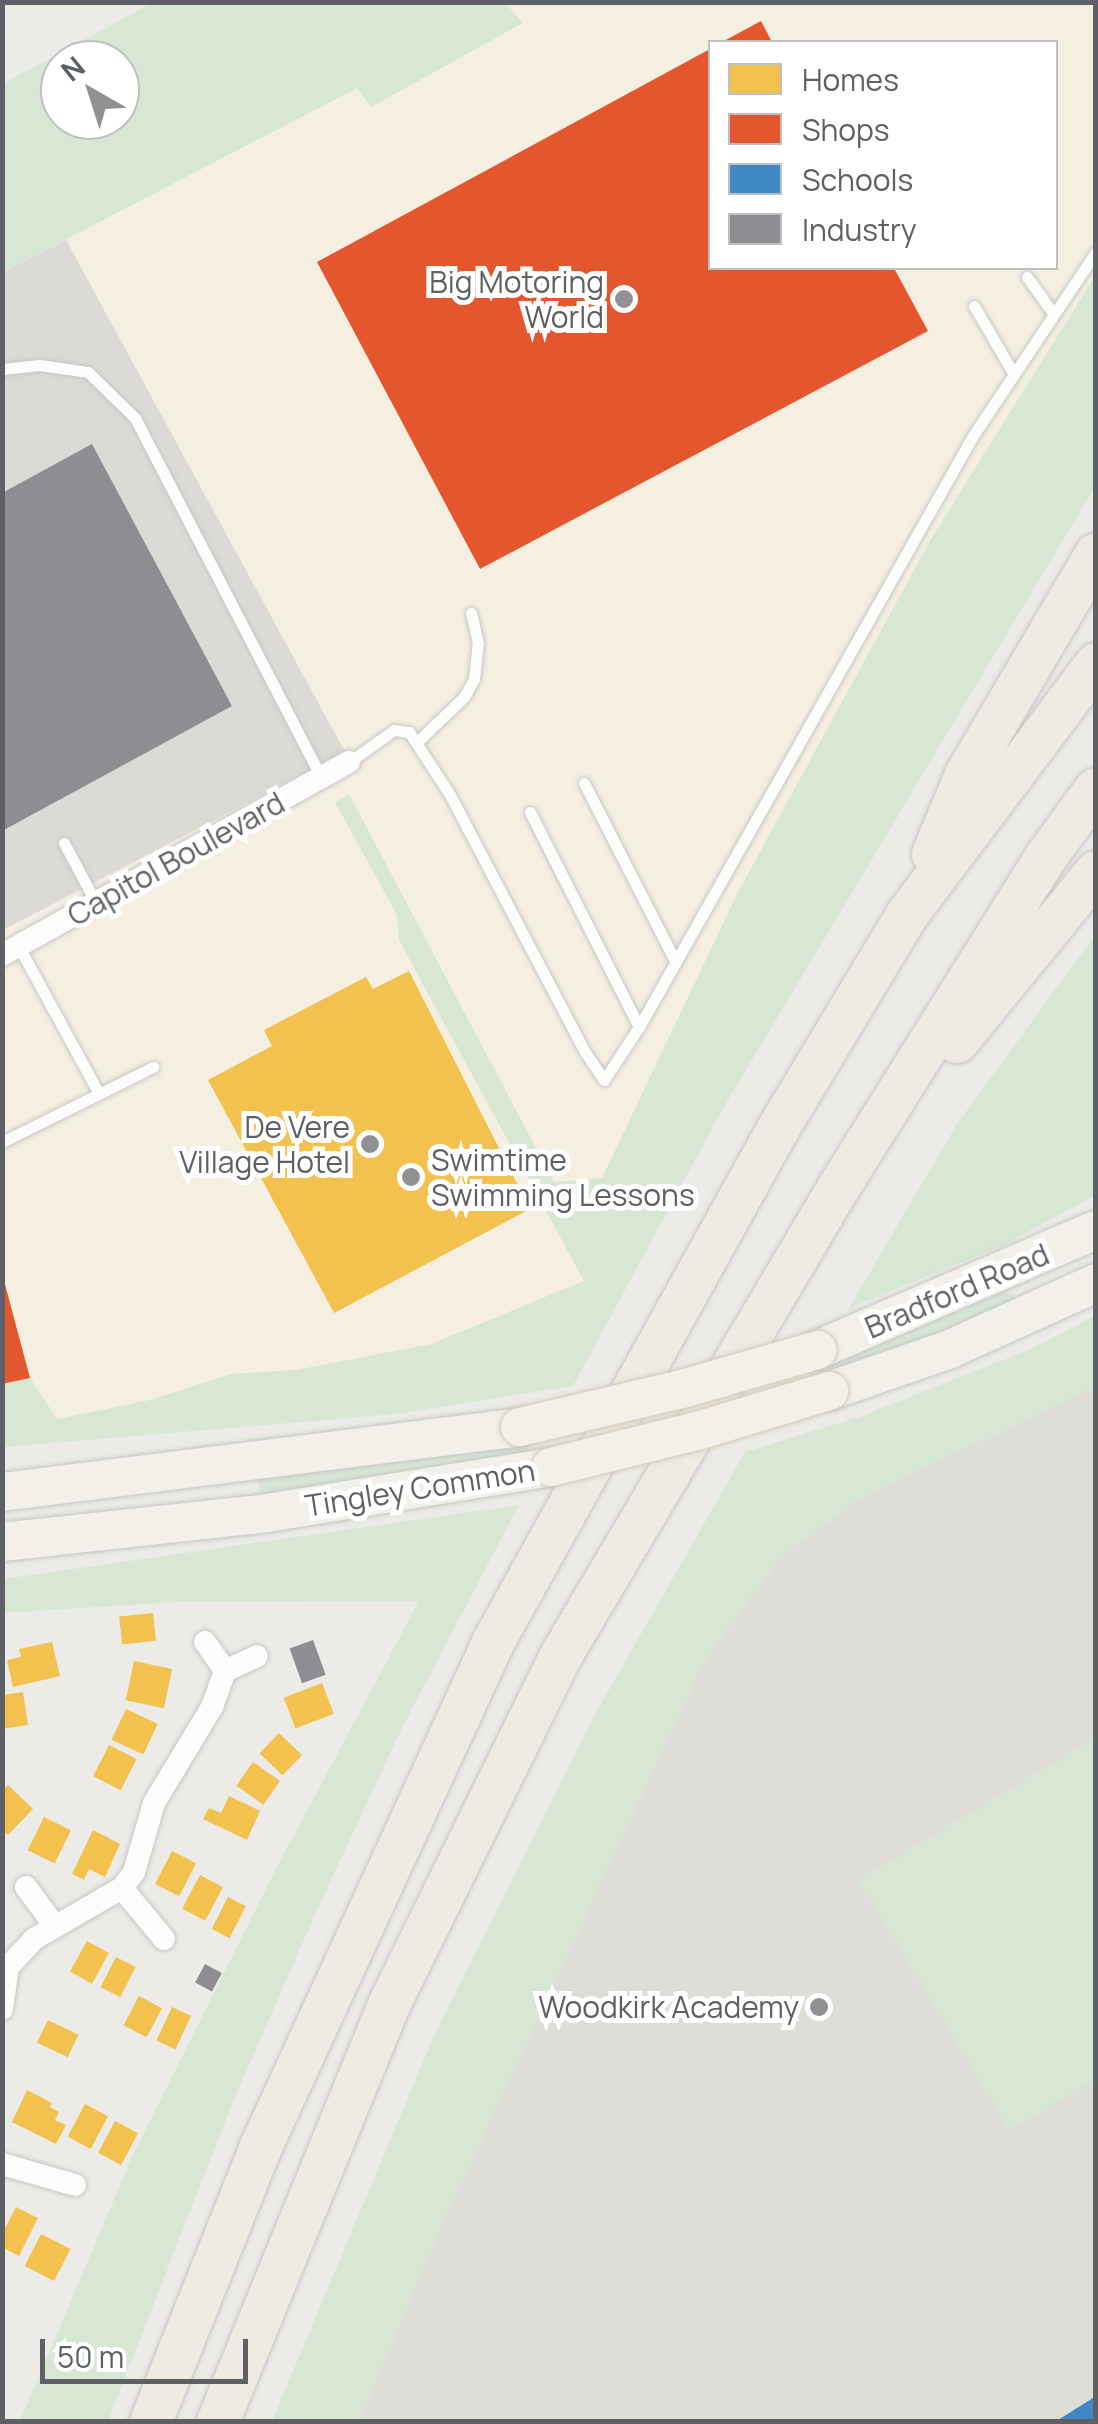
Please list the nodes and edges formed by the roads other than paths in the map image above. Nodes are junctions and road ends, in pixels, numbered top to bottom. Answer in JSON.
{"nodes":[{"id":1,"x":1096,"y":252,"type":"edge"},
{"id":2,"x":1027,"y":277,"type":"dead end"},
{"id":3,"x":974,"y":306,"type":"dead end"},
{"id":4,"x":1053,"y":314,"type":"junction"},
{"id":5,"x":2,"y":368,"type":"edge"},
{"id":6,"x":1012,"y":372,"type":"junction"},
{"id":7,"x":1096,"y":554,"type":"edge"},
{"id":8,"x":471,"y":613,"type":"dead end"},
{"id":9,"x":1096,"y":664,"type":"edge"},
{"id":10,"x":417,"y":742,"type":"junction"},
{"id":11,"x":349,"y":762,"type":"joint"},
{"id":12,"x":322,"y":778,"type":"junction"},
{"id":13,"x":584,"y":783,"type":"dead end"},
{"id":14,"x":1096,"y":789,"type":"edge"},
{"id":15,"x":530,"y":812,"type":"dead end"},
{"id":16,"x":64,"y":843,"type":"dead end"},
{"id":17,"x":1096,"y":872,"type":"edge"},
{"id":18,"x":96,"y":904,"type":"junction"},
{"id":19,"x":907,"y":915,"type":"junction"},
{"id":20,"x":10,"y":951,"type":"edge"},
{"id":21,"x":675,"y":962,"type":"junction"},
{"id":22,"x":639,"y":1028,"type":"junction"},
{"id":23,"x":153,"y":1067,"type":"dead end"},
{"id":24,"x":99,"y":1094,"type":"junction"},
{"id":25,"x":2,"y":1142,"type":"edge"},
{"id":26,"x":838,"y":1187,"type":"junction"},
{"id":27,"x":1096,"y":1230,"type":"edge"},
{"id":28,"x":1096,"y":1283,"type":"edge"},
{"id":29,"x":817,"y":1350,"type":"joint"},
{"id":30,"x":829,"y":1390,"type":"joint"},
{"id":31,"x":10,"y":1488,"type":"edge"},
{"id":32,"x":12,"y":1538,"type":"edge"},
{"id":33,"x":205,"y":1642,"type":"dead end"},
{"id":34,"x":257,"y":1656,"type":"dead end"},
{"id":35,"x":225,"y":1671,"type":"junction"},
{"id":36,"x":26,"y":1887,"type":"dead end"},
{"id":37,"x":122,"y":1888,"type":"junction"},
{"id":38,"x":54,"y":1925,"type":"junction"},
{"id":39,"x":164,"y":1939,"type":"dead end"},
{"id":40,"x":2,"y":2009,"type":"edge"},
{"id":41,"x":2,"y":2164,"type":"edge"},
{"id":42,"x":75,"y":2185,"type":"dead end"},
{"id":43,"x":151,"y":2422,"type":"edge"},
{"id":44,"x":218,"y":2422,"type":"edge"}],
"edges":[{"from":1,"to":4,"type":"lane"},
{"from":2,"to":4,"type":"lane"},
{"from":3,"to":6,"type":"lane"},
{"from":4,"to":6,"type":"lane"},
{"from":5,"to":12,"type":"lane"},
{"from":6,"to":21,"type":"lane"},
{"from":7,"to":19,"type":"highway"},
{"from":8,"to":10,"type":"lane"},
{"from":9,"to":19,"type":"highway"},
{"from":10,"to":11,"type":"lane"},
{"from":10,"to":22,"type":"lane"},
{"from":11,"to":12,"type":"street","name":"Capitol Boulevard"},
{"from":12,"to":18,"type":"street","name":"Capitol Boulevard"},
{"from":13,"to":21,"type":"lane"},
{"from":14,"to":26,"type":"highway"},
{"from":15,"to":22,"type":"lane"},
{"from":16,"to":18,"type":"lane"},
{"from":17,"to":26,"type":"highway"},
{"from":18,"to":20,"type":"street","name":"Capitol Boulevard"},
{"from":19,"to":43,"type":"highway"},
{"from":20,"to":24,"type":"lane"},
{"from":21,"to":22,"type":"lane"},
{"from":23,"to":24,"type":"lane"},
{"from":24,"to":25,"type":"lane"},
{"from":26,"to":44,"type":"highway"},
{"from":27,"to":29,"type":"main road","name":"Bradford Road"},
{"from":28,"to":30,"type":"main road","name":"Bradford Road"},
{"from":29,"to":31,"type":"main road","name":"Tingley Common","bridge":true},
{"from":30,"to":32,"type":"main road","name":"Tingley Common","bridge":true},
{"from":33,"to":35,"type":"street"},
{"from":34,"to":35,"type":"street"},
{"from":35,"to":37,"type":"street"},
{"from":36,"to":38,"type":"street"},
{"from":37,"to":38,"type":"street"},
{"from":37,"to":39,"type":"street"},
{"from":38,"to":40,"type":"street"},
{"from":41,"to":42,"type":"street"}]}
